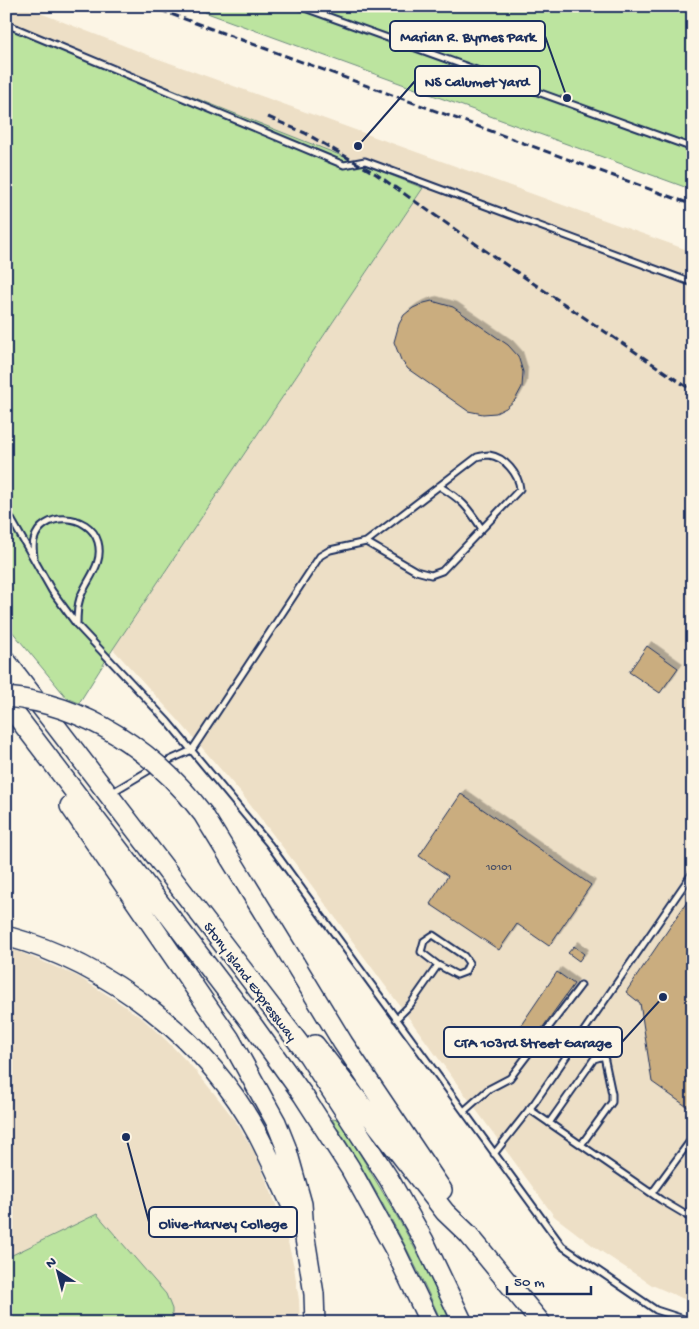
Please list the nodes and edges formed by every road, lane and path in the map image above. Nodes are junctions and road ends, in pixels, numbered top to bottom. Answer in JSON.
{"nodes":[{"id":1,"x":299,"y":6,"type":"edge"},
{"id":2,"x":6,"y":24,"type":"edge"},
{"id":3,"x":693,"y":148,"type":"edge"},
{"id":4,"x":693,"y":283,"type":"edge"},
{"id":5,"x":438,"y":486,"type":"junction"},
{"id":6,"x":6,"y":510,"type":"edge"},
{"id":7,"x":482,"y":529,"type":"junction"},
{"id":8,"x":366,"y":542,"type":"junction"},
{"id":9,"x":34,"y":560,"type":"junction"},
{"id":10,"x":77,"y":625,"type":"junction"},
{"id":11,"x":6,"y":661,"type":"edge"},
{"id":12,"x":6,"y":697,"type":"edge"},
{"id":13,"x":6,"y":702,"type":"edge"},
{"id":14,"x":192,"y":750,"type":"junction"},
{"id":15,"x":50,"y":760,"type":"junction"},
{"id":16,"x":108,"y":795,"type":"junction"},
{"id":17,"x":693,"y":872,"type":"edge"},
{"id":18,"x":202,"y":918,"type":"junction"},
{"id":19,"x":6,"y":936,"type":"edge"},
{"id":20,"x":438,"y":965,"type":"junction"},
{"id":21,"x":581,"y":985,"type":"dead end"},
{"id":22,"x":396,"y":1019,"type":"junction"},
{"id":23,"x":529,"y":1109,"type":"junction"},
{"id":24,"x":464,"y":1111,"type":"junction"},
{"id":25,"x":549,"y":1123,"type":"junction"},
{"id":26,"x":693,"y":1137,"type":"edge"},
{"id":27,"x":581,"y":1145,"type":"junction"},
{"id":28,"x":494,"y":1154,"type":"junction"},
{"id":29,"x":652,"y":1194,"type":"junction"},
{"id":30,"x":693,"y":1207,"type":"edge"},
{"id":31,"x":687,"y":1216,"type":"junction"},
{"id":32,"x":693,"y":1219,"type":"edge"},
{"id":33,"x":304,"y":1232,"type":"junction"},
{"id":34,"x":468,"y":1234,"type":"junction"},
{"id":35,"x":536,"y":1318,"type":"edge"},
{"id":36,"x":693,"y":1322,"type":"edge"},
{"id":37,"x":315,"y":1323,"type":"edge"},
{"id":38,"x":430,"y":1323,"type":"edge"},
{"id":39,"x":463,"y":1323,"type":"edge"}],
"edges":[{"from":1,"to":3,"type":"lane"},
{"from":2,"to":4,"type":"lane"},
{"from":5,"to":7,"type":"lane"},
{"from":5,"to":7,"type":"lane"},
{"from":5,"to":8,"type":"lane"},
{"from":6,"to":9,"type":"lane"},
{"from":7,"to":8,"type":"lane"},
{"from":8,"to":14,"type":"lane"},
{"from":9,"to":10,"type":"lane"},
{"from":9,"to":10,"type":"lane"},
{"from":10,"to":14,"type":"lane"},
{"from":11,"to":16,"type":"highway","name":"Stony Island Expressway"},
{"from":12,"to":34,"type":"highway","bridge":true},
{"from":13,"to":15,"type":"highway","name":"Stony Island Expressway"},
{"from":14,"to":16,"type":"lane"},
{"from":14,"to":22,"type":"lane"},
{"from":15,"to":33,"type":"highway"},
{"from":15,"to":38,"type":"highway","name":"Stony Island Expressway"},
{"from":16,"to":18,"type":"highway","name":"Stony Island Expressway"},
{"from":17,"to":23,"type":"lane"},
{"from":18,"to":34,"type":"highway"},
{"from":18,"to":39,"type":"highway","name":"Stony Island Expressway"},
{"from":19,"to":33,"type":"highway"},
{"from":20,"to":20,"type":"lane"},
{"from":20,"to":22,"type":"lane"},
{"from":21,"to":24,"type":"lane"},
{"from":22,"to":24,"type":"lane"},
{"from":23,"to":25,"type":"lane"},
{"from":23,"to":28,"type":"lane"},
{"from":24,"to":28,"type":"lane"},
{"from":25,"to":27,"type":"lane"},
{"from":25,"to":27,"type":"lane"},
{"from":26,"to":29,"type":"lane"},
{"from":27,"to":29,"type":"lane"},
{"from":28,"to":36,"type":"lane"},
{"from":29,"to":31,"type":"lane"},
{"from":30,"to":31,"type":"lane"},
{"from":31,"to":32,"type":"lane"},
{"from":33,"to":37,"type":"highway"},
{"from":34,"to":35,"type":"highway"}]}
